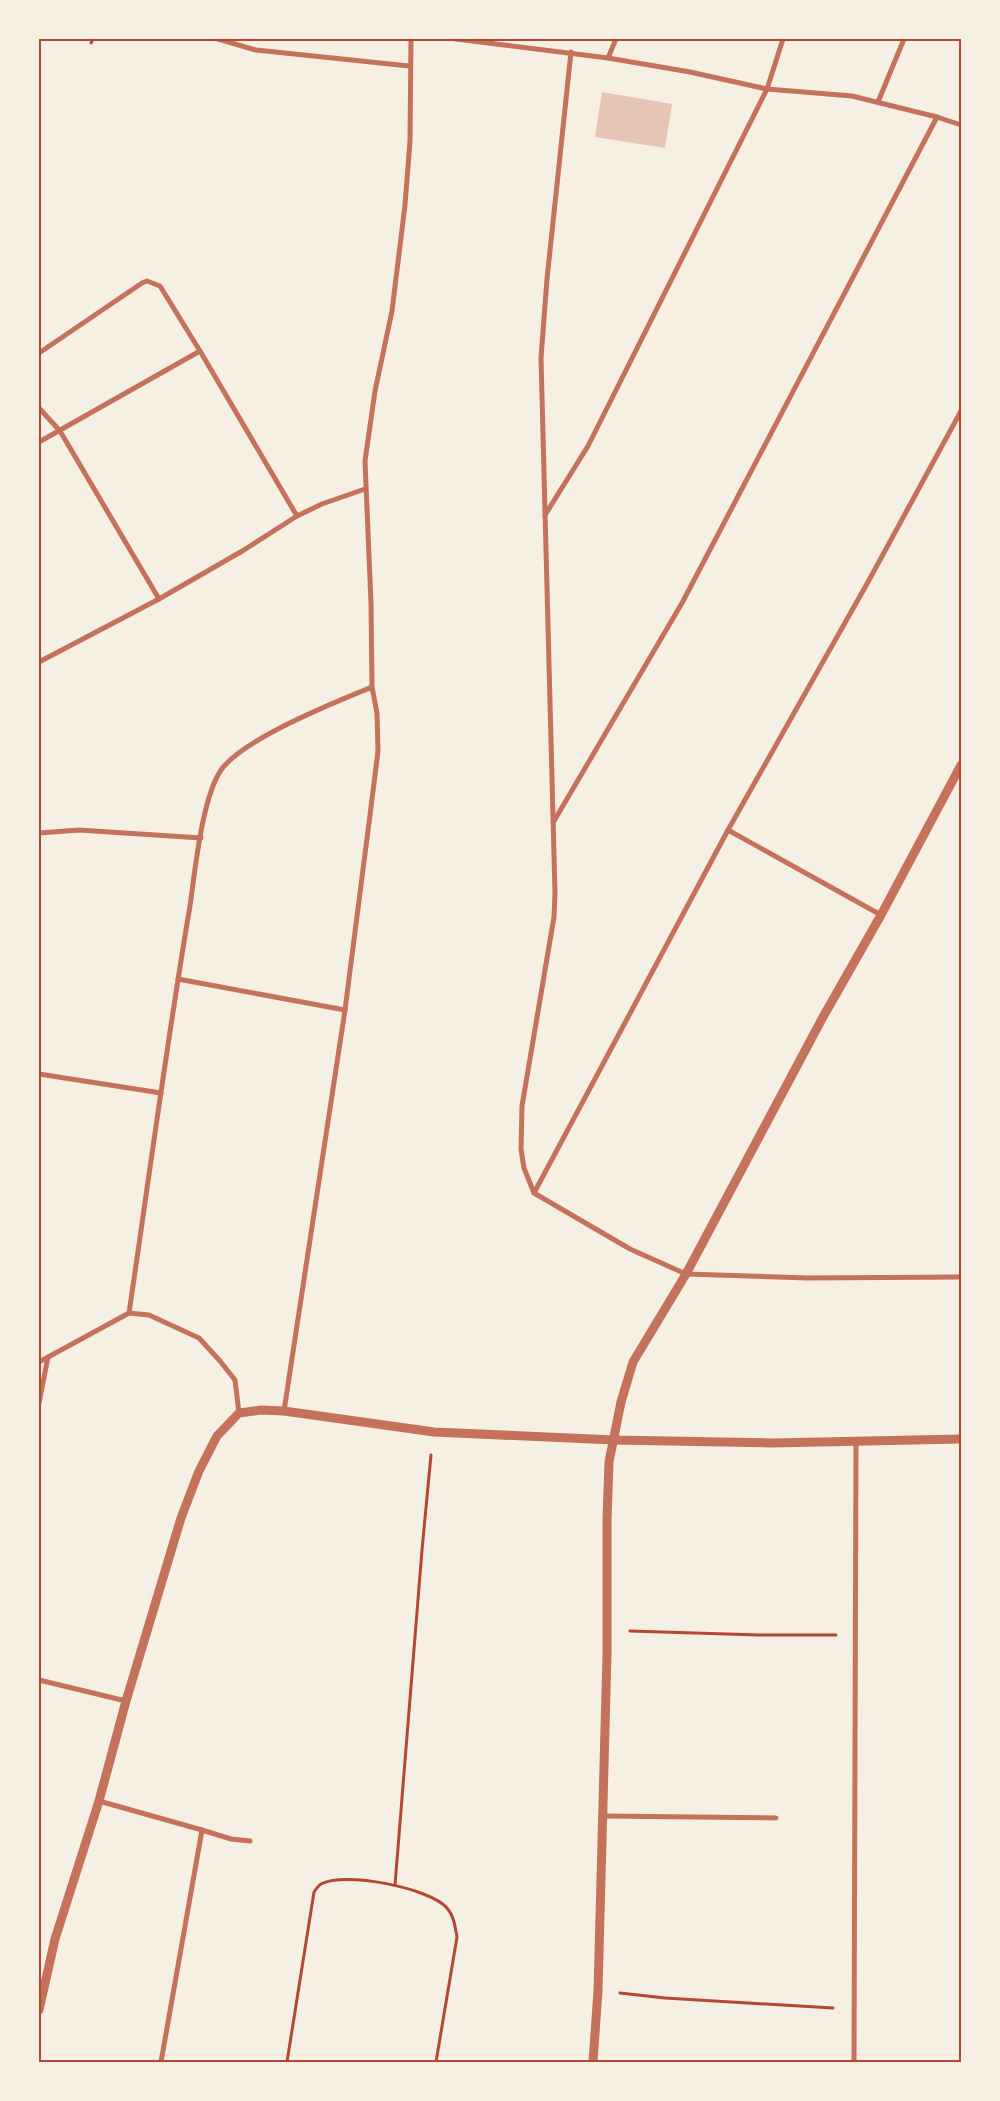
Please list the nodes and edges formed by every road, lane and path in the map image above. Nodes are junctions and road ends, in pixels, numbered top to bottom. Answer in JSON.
{"nodes":[{"id":1,"x":93,"y":39,"type":"edge"},
{"id":2,"x":218,"y":39,"type":"edge"},
{"id":3,"x":410,"y":39,"type":"edge"},
{"id":4,"x":456,"y":39,"type":"edge"},
{"id":5,"x":616,"y":39,"type":"edge"},
{"id":6,"x":783,"y":39,"type":"edge"},
{"id":7,"x":904,"y":39,"type":"edge"},
{"id":8,"x":91,"y":43,"type":"dead end"},
{"id":9,"x":571,"y":52,"type":"junction"},
{"id":10,"x":608,"y":58,"type":"junction"},
{"id":11,"x":409,"y":66,"type":"junction"},
{"id":12,"x":767,"y":88,"type":"junction"},
{"id":13,"x":878,"y":102,"type":"junction"},
{"id":14,"x":937,"y":116,"type":"junction"},
{"id":15,"x":961,"y":125,"type":"edge"},
{"id":16,"x":200,"y":351,"type":"junction"},
{"id":17,"x":39,"y":353,"type":"edge"},
{"id":18,"x":39,"y":408,"type":"edge"},
{"id":19,"x":961,"y":411,"type":"edge"},
{"id":20,"x":60,"y":431,"type":"junction"},
{"id":21,"x":39,"y":442,"type":"edge"},
{"id":22,"x":365,"y":489,"type":"junction"},
{"id":23,"x":296,"y":516,"type":"junction"},
{"id":24,"x":545,"y":516,"type":"junction"},
{"id":25,"x":159,"y":599,"type":"junction"},
{"id":26,"x":39,"y":662,"type":"edge"},
{"id":27,"x":372,"y":687,"type":"junction"},
{"id":28,"x":961,"y":765,"type":"edge"},
{"id":29,"x":554,"y":822,"type":"junction"},
{"id":30,"x":728,"y":830,"type":"junction"},
{"id":31,"x":39,"y":833,"type":"edge"},
{"id":32,"x":201,"y":838,"type":"junction"},
{"id":33,"x":881,"y":915,"type":"junction"},
{"id":34,"x":178,"y":979,"type":"junction"},
{"id":35,"x":345,"y":1010,"type":"junction"},
{"id":36,"x":39,"y":1074,"type":"edge"},
{"id":37,"x":161,"y":1093,"type":"junction"},
{"id":38,"x":534,"y":1194,"type":"junction"},
{"id":39,"x":686,"y":1274,"type":"junction"},
{"id":40,"x":961,"y":1277,"type":"edge"},
{"id":41,"x":128,"y":1314,"type":"junction"},
{"id":42,"x":48,"y":1357,"type":"junction"},
{"id":43,"x":39,"y":1362,"type":"edge"},
{"id":44,"x":39,"y":1403,"type":"edge"},
{"id":45,"x":284,"y":1411,"type":"junction"},
{"id":46,"x":239,"y":1413,"type":"junction"},
{"id":47,"x":434,"y":1432,"type":"junction"},
{"id":48,"x":961,"y":1439,"type":"edge"},
{"id":49,"x":614,"y":1440,"type":"junction"},
{"id":50,"x":856,"y":1441,"type":"junction"},
{"id":51,"x":607,"y":1629,"type":"junction"},
{"id":52,"x":855,"y":1635,"type":"junction"},
{"id":53,"x":39,"y":1680,"type":"edge"},
{"id":54,"x":126,"y":1701,"type":"junction"},
{"id":55,"x":99,"y":1801,"type":"junction"},
{"id":56,"x":603,"y":1816,"type":"junction"},
{"id":57,"x":776,"y":1818,"type":"dead end"},
{"id":58,"x":202,"y":1830,"type":"junction"},
{"id":59,"x":250,"y":1841,"type":"dead end"},
{"id":60,"x":395,"y":1885,"type":"junction"},
{"id":61,"x":598,"y":1991,"type":"junction"},
{"id":62,"x":39,"y":2010,"type":"edge"},
{"id":63,"x":854,"y":2010,"type":"junction"},
{"id":64,"x":161,"y":2062,"type":"edge"},
{"id":65,"x":287,"y":2062,"type":"edge"},
{"id":66,"x":436,"y":2062,"type":"edge"},
{"id":67,"x":593,"y":2062,"type":"edge"},
{"id":68,"x":854,"y":2062,"type":"edge"}],
"edges":[{"from":1,"to":8,"type":"path"},
{"from":2,"to":11,"type":"street"},
{"from":3,"to":11,"type":"street"},
{"from":4,"to":9,"type":"street"},
{"from":5,"to":10,"type":"street"},
{"from":6,"to":12,"type":"street"},
{"from":7,"to":13,"type":"street"},
{"from":9,"to":10,"type":"street"},
{"from":9,"to":24,"type":"street"},
{"from":10,"to":12,"type":"street"},
{"from":11,"to":22,"type":"street"},
{"from":12,"to":13,"type":"street"},
{"from":12,"to":24,"type":"street"},
{"from":13,"to":14,"type":"street"},
{"from":14,"to":15,"type":"street"},
{"from":14,"to":29,"type":"street"},
{"from":16,"to":17,"type":"street"},
{"from":16,"to":20,"type":"street"},
{"from":16,"to":23,"type":"street"},
{"from":18,"to":20,"type":"street"},
{"from":19,"to":30,"type":"street"},
{"from":20,"to":21,"type":"street"},
{"from":20,"to":25,"type":"street"},
{"from":22,"to":23,"type":"street"},
{"from":22,"to":27,"type":"street"},
{"from":23,"to":25,"type":"street"},
{"from":24,"to":29,"type":"street"},
{"from":25,"to":26,"type":"street"},
{"from":27,"to":32,"type":"street"},
{"from":27,"to":35,"type":"street"},
{"from":28,"to":33,"type":"street"},
{"from":29,"to":38,"type":"street"},
{"from":30,"to":33,"type":"street"},
{"from":30,"to":38,"type":"street"},
{"from":31,"to":32,"type":"street"},
{"from":32,"to":34,"type":"street"},
{"from":33,"to":39,"type":"street"},
{"from":34,"to":35,"type":"street"},
{"from":34,"to":37,"type":"street"},
{"from":35,"to":45,"type":"street"},
{"from":36,"to":37,"type":"street"},
{"from":37,"to":41,"type":"street"},
{"from":38,"to":39,"type":"street"},
{"from":39,"to":40,"type":"street"},
{"from":39,"to":49,"type":"street"},
{"from":41,"to":42,"type":"street"},
{"from":41,"to":46,"type":"street"},
{"from":42,"to":43,"type":"street"},
{"from":42,"to":44,"type":"street"},
{"from":45,"to":46,"type":"street"},
{"from":45,"to":47,"type":"street"},
{"from":46,"to":54,"type":"street"},
{"from":47,"to":49,"type":"street"},
{"from":47,"to":60,"type":"path"},
{"from":48,"to":50,"type":"street"},
{"from":49,"to":50,"type":"street"},
{"from":49,"to":51,"type":"street"},
{"from":50,"to":52,"type":"street"},
{"from":51,"to":52,"type":"path"},
{"from":51,"to":56,"type":"street"},
{"from":52,"to":63,"type":"street"},
{"from":53,"to":54,"type":"street"},
{"from":54,"to":55,"type":"street"},
{"from":55,"to":58,"type":"street"},
{"from":55,"to":62,"type":"street"},
{"from":56,"to":57,"type":"street"},
{"from":56,"to":61,"type":"street"},
{"from":58,"to":59,"type":"street"},
{"from":58,"to":64,"type":"street"},
{"from":60,"to":65,"type":"path"},
{"from":60,"to":66,"type":"path"},
{"from":61,"to":63,"type":"path"},
{"from":61,"to":67,"type":"street"},
{"from":63,"to":68,"type":"street"}]}
